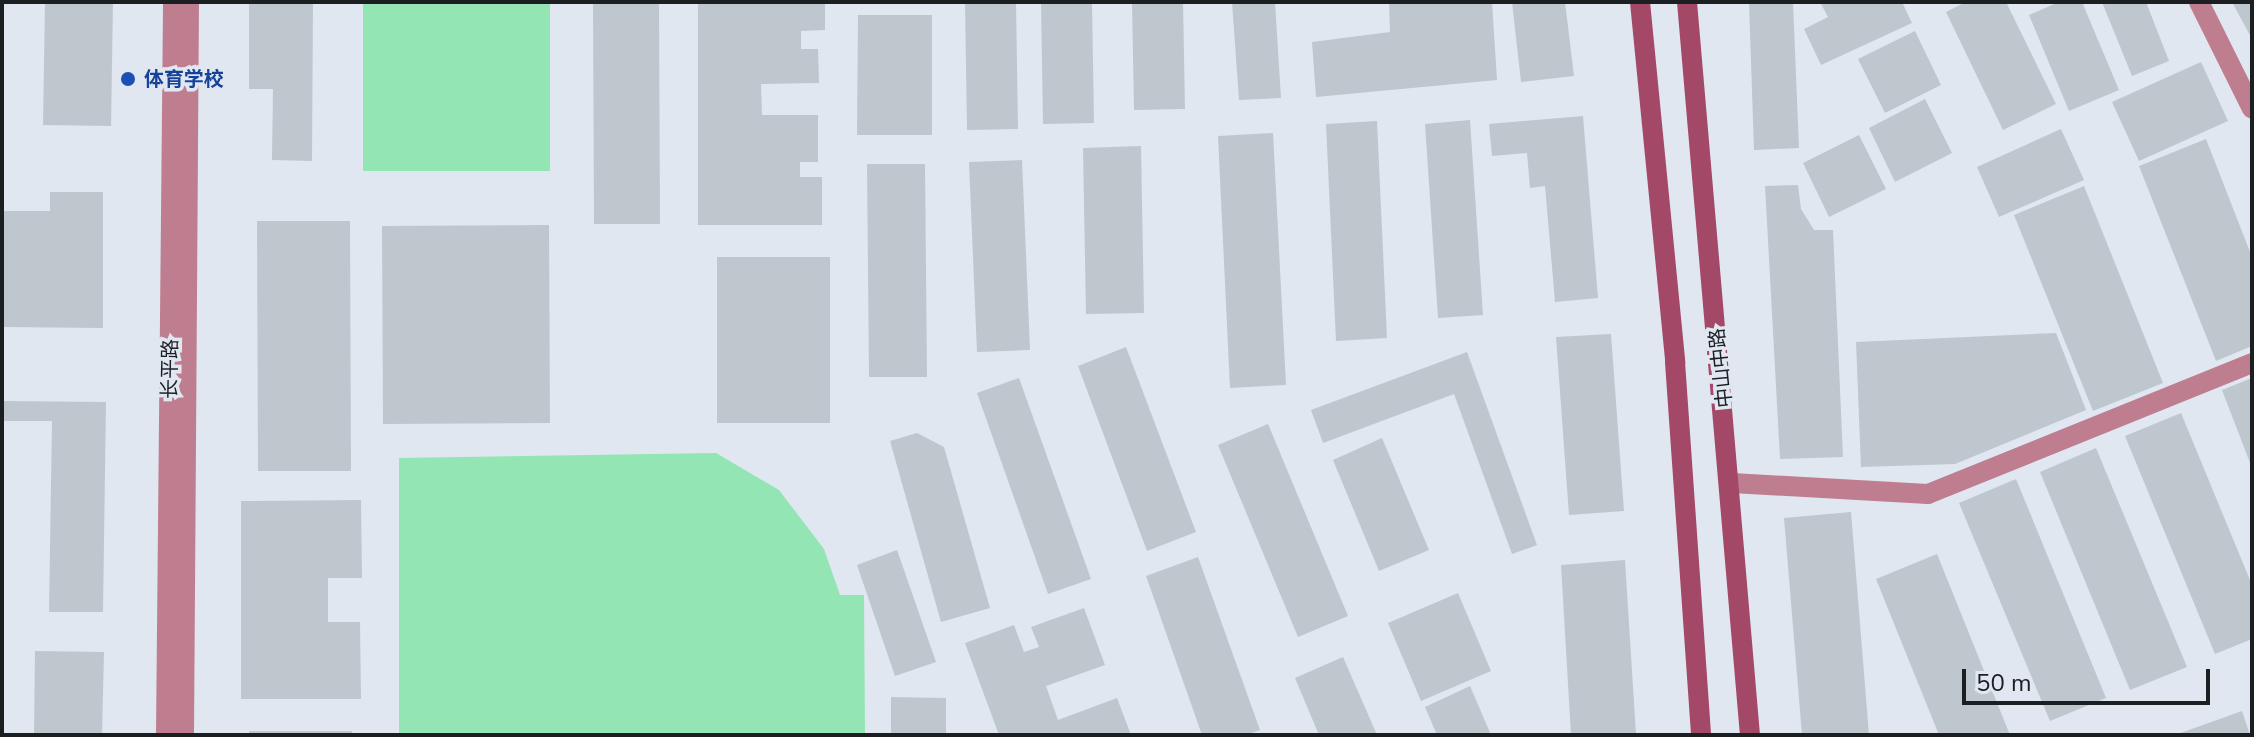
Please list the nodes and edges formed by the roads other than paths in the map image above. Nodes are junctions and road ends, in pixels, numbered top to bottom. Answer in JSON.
{"nodes":[{"id":1,"x":173,"y":2,"type":"edge"},
{"id":2,"x":189,"y":2,"type":"edge"},
{"id":3,"x":1640,"y":2,"type":"edge"},
{"id":4,"x":1687,"y":2,"type":"edge"},
{"id":5,"x":2199,"y":2,"type":"edge"},
{"id":6,"x":2252,"y":109,"type":"edge"},
{"id":7,"x":2252,"y":363,"type":"edge"},
{"id":8,"x":1732,"y":483,"type":"junction"},
{"id":9,"x":166,"y":735,"type":"edge"},
{"id":10,"x":184,"y":735,"type":"edge"},
{"id":11,"x":1701,"y":735,"type":"edge"},
{"id":12,"x":1750,"y":735,"type":"edge"}],
"edges":[{"from":1,"to":9,"type":"street","name":"长平路"},
{"from":2,"to":10,"type":"street","name":"长平路"},
{"from":3,"to":11,"type":"main road"},
{"from":4,"to":8,"type":"main road","name":"中山中路"},
{"from":5,"to":6,"type":"street"},
{"from":7,"to":8,"type":"street"},
{"from":8,"to":12,"type":"main road","name":"中山中路"}]}
